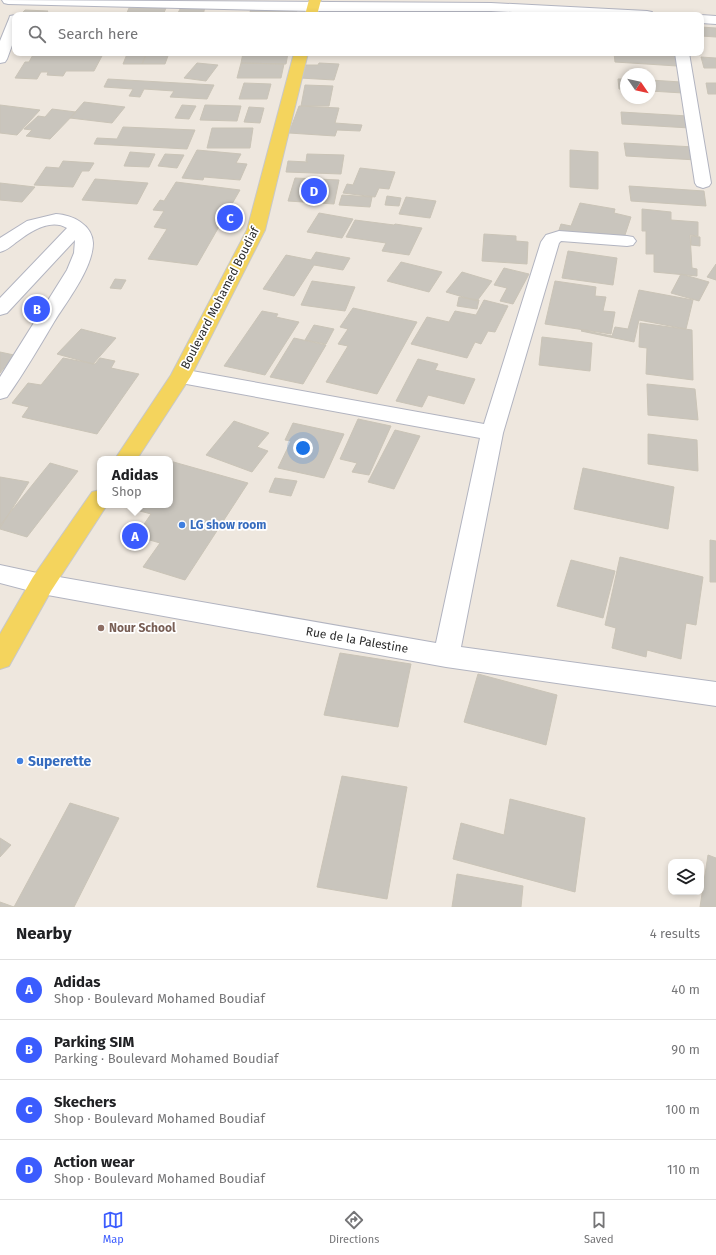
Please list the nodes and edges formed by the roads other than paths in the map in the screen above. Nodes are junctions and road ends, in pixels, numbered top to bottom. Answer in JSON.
{"nodes":[{"id":1,"x":8,"y":0,"type":"edge"},
{"id":2,"x":635,"y":0,"type":"edge"},
{"id":3,"x":22,"y":1,"type":"junction"},
{"id":4,"x":313,"y":7,"type":"edge"},
{"id":5,"x":17,"y":12,"type":"edge"},
{"id":6,"x":590,"y":12,"type":"edge"},
{"id":7,"x":639,"y":12,"type":"edge"},
{"id":8,"x":704,"y":19,"type":"edge"},
{"id":9,"x":716,"y":20,"type":"edge"},
{"id":10,"x":12,"y":27,"type":"edge"},
{"id":11,"x":300,"y":56,"type":"edge"},
{"id":12,"x":682,"y":56,"type":"edge"},
{"id":13,"x":0,"y":59,"type":"edge"},
{"id":14,"x":703,"y":183,"type":"dead end"},
{"id":15,"x":77,"y":227,"type":"junction"},
{"id":16,"x":627,"y":241,"type":"dead end"},
{"id":17,"x":0,"y":247,"type":"edge"},
{"id":18,"x":0,"y":310,"type":"edge"},
{"id":19,"x":182,"y":376,"type":"junction"},
{"id":20,"x":0,"y":392,"type":"edge"},
{"id":21,"x":492,"y":433,"type":"junction"},
{"id":22,"x":128,"y":456,"type":"edge"},
{"id":23,"x":97,"y":502,"type":"edge"},
{"id":24,"x":0,"y":574,"type":"edge"},
{"id":25,"x":42,"y":584,"type":"junction"},
{"id":26,"x":446,"y":656,"type":"junction"},
{"id":27,"x":0,"y":658,"type":"edge"},
{"id":28,"x":716,"y":694,"type":"edge"}],
"edges":[{"from":1,"to":3,"type":"street"},
{"from":2,"to":7,"type":"street"},
{"from":3,"to":4,"type":"street"},
{"from":3,"to":5,"type":"street"},
{"from":4,"to":6,"type":"street"},
{"from":8,"to":9,"type":"street"},
{"from":10,"to":13,"type":"street"},
{"from":11,"to":19,"type":"main road","name":"Boulevard Mohamed Boudiaf"},
{"from":12,"to":14,"type":"street"},
{"from":15,"to":17,"type":"street"},
{"from":15,"to":18,"type":"street"},
{"from":15,"to":20,"type":"street"},
{"from":16,"to":21,"type":"street"},
{"from":19,"to":21,"type":"street"},
{"from":19,"to":22,"type":"main road","name":"Boulevard Mohamed Boudiaf"},
{"from":21,"to":26,"type":"street"},
{"from":23,"to":25,"type":"main road"},
{"from":24,"to":25,"type":"street","name":"Rue de la Palestine"},
{"from":25,"to":26,"type":"street","name":"Rue de la Palestine"},
{"from":25,"to":27,"type":"main road"},
{"from":26,"to":28,"type":"street","name":"Rue de la Palestine"}]}
